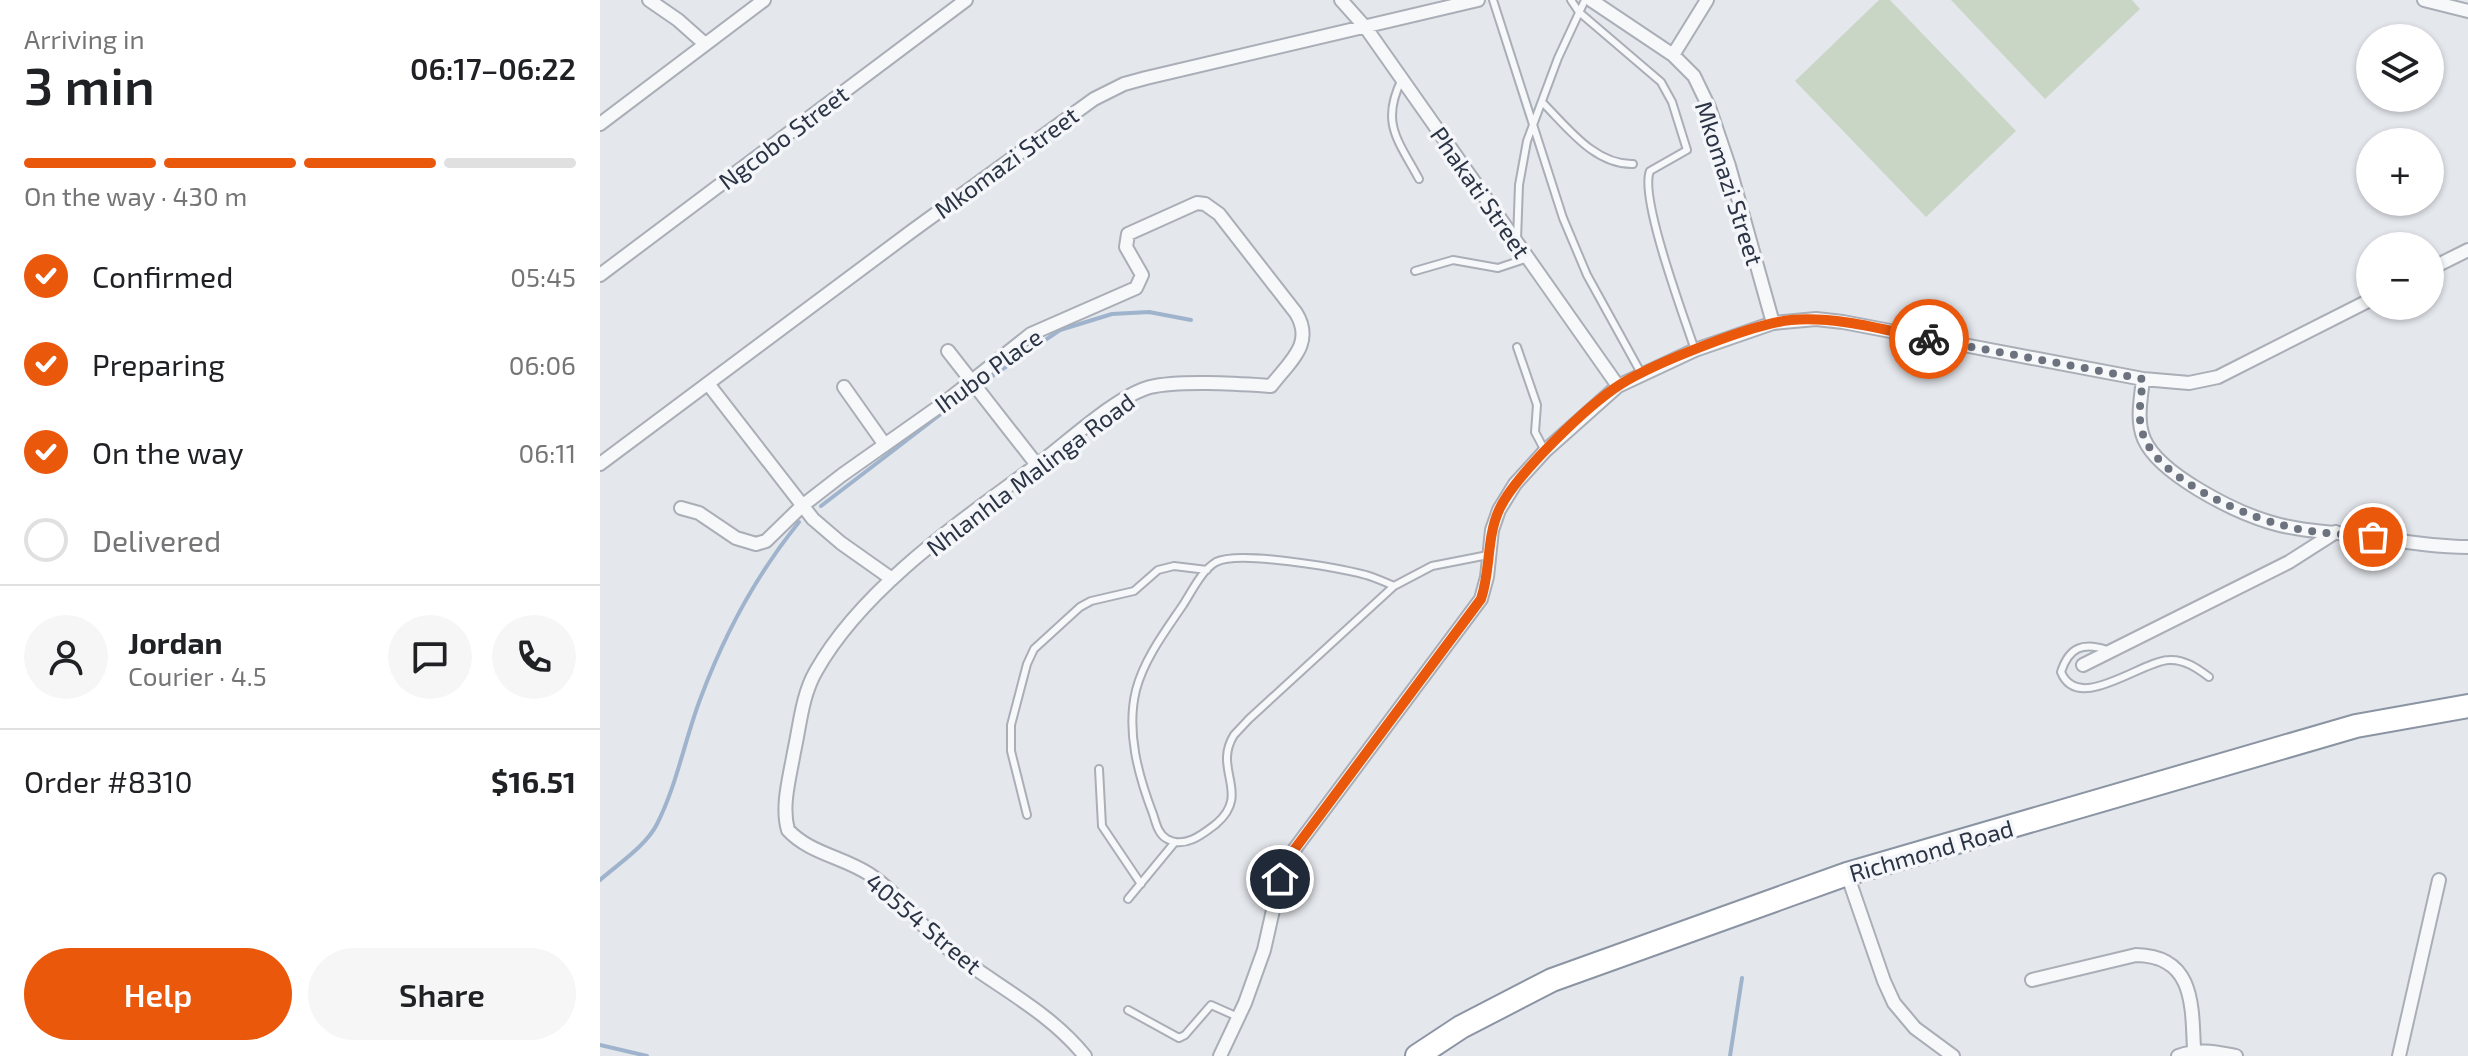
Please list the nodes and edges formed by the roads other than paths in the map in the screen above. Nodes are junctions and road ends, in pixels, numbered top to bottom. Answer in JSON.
{"nodes":[{"id":1,"x":649,"y":0,"type":"edge"},
{"id":2,"x":764,"y":0,"type":"edge"},
{"id":3,"x":966,"y":0,"type":"edge"},
{"id":4,"x":1341,"y":0,"type":"edge"},
{"id":5,"x":1478,"y":0,"type":"edge"},
{"id":6,"x":1493,"y":0,"type":"edge"},
{"id":7,"x":1571,"y":0,"type":"edge"},
{"id":8,"x":1585,"y":0,"type":"edge"},
{"id":9,"x":1591,"y":0,"type":"edge"},
{"id":10,"x":1707,"y":0,"type":"edge"},
{"id":11,"x":2424,"y":0,"type":"edge"},
{"id":12,"x":2468,"y":11,"type":"edge"},
{"id":13,"x":1579,"y":12,"type":"junction"},
{"id":14,"x":1366,"y":28,"type":"junction"},
{"id":15,"x":705,"y":44,"type":"junction"},
{"id":16,"x":1673,"y":55,"type":"junction"},
{"id":17,"x":1402,"y":79,"type":"junction"},
{"id":18,"x":1543,"y":103,"type":"junction"},
{"id":19,"x":600,"y":124,"type":"edge"},
{"id":20,"x":1533,"y":126,"type":"junction"},
{"id":21,"x":1633,"y":164,"type":"dead end"},
{"id":22,"x":1419,"y":179,"type":"dead end"},
{"id":23,"x":1517,"y":242,"type":"junction"},
{"id":24,"x":2468,"y":250,"type":"edge"},
{"id":25,"x":1528,"y":258,"type":"junction"},
{"id":26,"x":2444,"y":262,"type":"edge"},
{"id":27,"x":1415,"y":271,"type":"dead end"},
{"id":28,"x":600,"y":275,"type":"edge"},
{"id":29,"x":2356,"y":307,"type":"edge"},
{"id":30,"x":1773,"y":323,"type":"junction"},
{"id":31,"x":1517,"y":347,"type":"dead end"},
{"id":32,"x":1695,"y":350,"type":"junction"},
{"id":33,"x":948,"y":351,"type":"dead end"},
{"id":34,"x":1641,"y":373,"type":"junction"},
{"id":35,"x":2143,"y":379,"type":"junction"},
{"id":36,"x":971,"y":381,"type":"junction"},
{"id":37,"x":709,"y":385,"type":"junction"},
{"id":38,"x":1271,"y":386,"type":"joint"},
{"id":39,"x":1618,"y":386,"type":"junction"},
{"id":40,"x":844,"y":387,"type":"dead end"},
{"id":41,"x":885,"y":445,"type":"junction"},
{"id":42,"x":1545,"y":451,"type":"junction"},
{"id":43,"x":600,"y":464,"type":"edge"},
{"id":44,"x":1037,"y":465,"type":"junction"},
{"id":45,"x":802,"y":506,"type":"junction"},
{"id":46,"x":681,"y":508,"type":"dead end"},
{"id":47,"x":2336,"y":532,"type":"junction"},
{"id":48,"x":2468,"y":547,"type":"edge"},
{"id":49,"x":1488,"y":555,"type":"junction"},
{"id":50,"x":1207,"y":570,"type":"junction"},
{"id":51,"x":892,"y":579,"type":"junction"},
{"id":52,"x":1394,"y":586,"type":"junction"},
{"id":53,"x":2111,"y":651,"type":"junction"},
{"id":54,"x":2083,"y":665,"type":"dead end"},
{"id":55,"x":2209,"y":677,"type":"dead end"},
{"id":56,"x":2468,"y":706,"type":"edge"},
{"id":57,"x":1099,"y":769,"type":"dead end"},
{"id":58,"x":1027,"y":815,"type":"dead end"},
{"id":59,"x":1175,"y":842,"type":"junction"},
{"id":60,"x":1847,"y":874,"type":"junction"},
{"id":61,"x":2439,"y":880,"type":"dead end"},
{"id":62,"x":1141,"y":884,"type":"junction"},
{"id":63,"x":1128,"y":899,"type":"dead end"},
{"id":64,"x":2032,"y":980,"type":"dead end"},
{"id":65,"x":1128,"y":1010,"type":"dead end"},
{"id":66,"x":1238,"y":1017,"type":"junction"},
{"id":67,"x":2194,"y":1050,"type":"junction"},
{"id":68,"x":1085,"y":1056,"type":"edge"},
{"id":69,"x":1220,"y":1056,"type":"edge"},
{"id":70,"x":1417,"y":1056,"type":"edge"},
{"id":71,"x":1953,"y":1056,"type":"edge"},
{"id":72,"x":2178,"y":1056,"type":"edge"},
{"id":73,"x":2236,"y":1056,"type":"edge"},
{"id":74,"x":2399,"y":1056,"type":"edge"}],
"edges":[{"from":1,"to":15,"type":"street"},
{"from":2,"to":15,"type":"street"},
{"from":3,"to":28,"type":"street","name":"Ngcobo Street"},
{"from":4,"to":14,"type":"street","name":"Phakati Street"},
{"from":5,"to":14,"type":"street","name":"Mkomazi Street"},
{"from":6,"to":20,"type":"lane"},
{"from":7,"to":13,"type":"lane"},
{"from":8,"to":13,"type":"lane"},
{"from":9,"to":16,"type":"street","name":"Mkomazi Street"},
{"from":10,"to":16,"type":"street"},
{"from":11,"to":12,"type":"street"},
{"from":13,"to":18,"type":"lane"},
{"from":13,"to":32,"type":"lane"},
{"from":14,"to":17,"type":"street","name":"Phakati Street"},
{"from":14,"to":37,"type":"street","name":"Mkomazi Street"},
{"from":15,"to":19,"type":"street"},
{"from":16,"to":30,"type":"street","name":"Mkomazi Street"},
{"from":17,"to":22,"type":"lane"},
{"from":17,"to":23,"type":"street","name":"Phakati Street"},
{"from":18,"to":20,"type":"lane"},
{"from":18,"to":21,"type":"lane"},
{"from":20,"to":23,"type":"lane"},
{"from":20,"to":34,"type":"lane"},
{"from":23,"to":25,"type":"street","name":"Phakati Street"},
{"from":24,"to":26,"type":"street"},
{"from":25,"to":27,"type":"lane"},
{"from":25,"to":39,"type":"street","name":"Phakati Street"},
{"from":29,"to":35,"type":"street"},
{"from":30,"to":32,"type":"street"},
{"from":30,"to":35,"type":"street"},
{"from":31,"to":42,"type":"lane"},
{"from":32,"to":34,"type":"street"},
{"from":33,"to":36,"type":"street"},
{"from":34,"to":39,"type":"street"},
{"from":35,"to":47,"type":"street"},
{"from":36,"to":38,"type":"street","name":"Ihubo Place"},
{"from":36,"to":41,"type":"street","name":"Ihubo Place"},
{"from":36,"to":44,"type":"street"},
{"from":37,"to":43,"type":"street","name":"Mkomazi Street"},
{"from":37,"to":45,"type":"street"},
{"from":38,"to":44,"type":"street","name":"Nhlanhla Malinga Road"},
{"from":39,"to":42,"type":"street"},
{"from":40,"to":41,"type":"street"},
{"from":41,"to":45,"type":"street","name":"Ihubo Place"},
{"from":42,"to":49,"type":"street"},
{"from":44,"to":51,"type":"street","name":"Nhlanhla Malinga Road"},
{"from":45,"to":46,"type":"street","name":"Ihubo Place"},
{"from":45,"to":51,"type":"street"},
{"from":47,"to":48,"type":"street"},
{"from":47,"to":53,"type":"street"},
{"from":49,"to":52,"type":"lane"},
{"from":49,"to":66,"type":"street"},
{"from":50,"to":52,"type":"lane"},
{"from":50,"to":58,"type":"lane"},
{"from":50,"to":59,"type":"lane"},
{"from":51,"to":68,"type":"street","name":"40554 Street"},
{"from":52,"to":59,"type":"lane"},
{"from":53,"to":54,"type":"street"},
{"from":53,"to":55,"type":"lane"},
{"from":56,"to":60,"type":"highway","name":"Richmond Road"},
{"from":57,"to":62,"type":"lane"},
{"from":59,"to":62,"type":"lane"},
{"from":60,"to":70,"type":"highway","name":"Richmond Road"},
{"from":60,"to":71,"type":"street"},
{"from":61,"to":74,"type":"street"},
{"from":62,"to":63,"type":"lane"},
{"from":64,"to":67,"type":"street"},
{"from":65,"to":66,"type":"lane"},
{"from":66,"to":69,"type":"street"},
{"from":67,"to":72,"type":"street"},
{"from":67,"to":73,"type":"street"}]}
